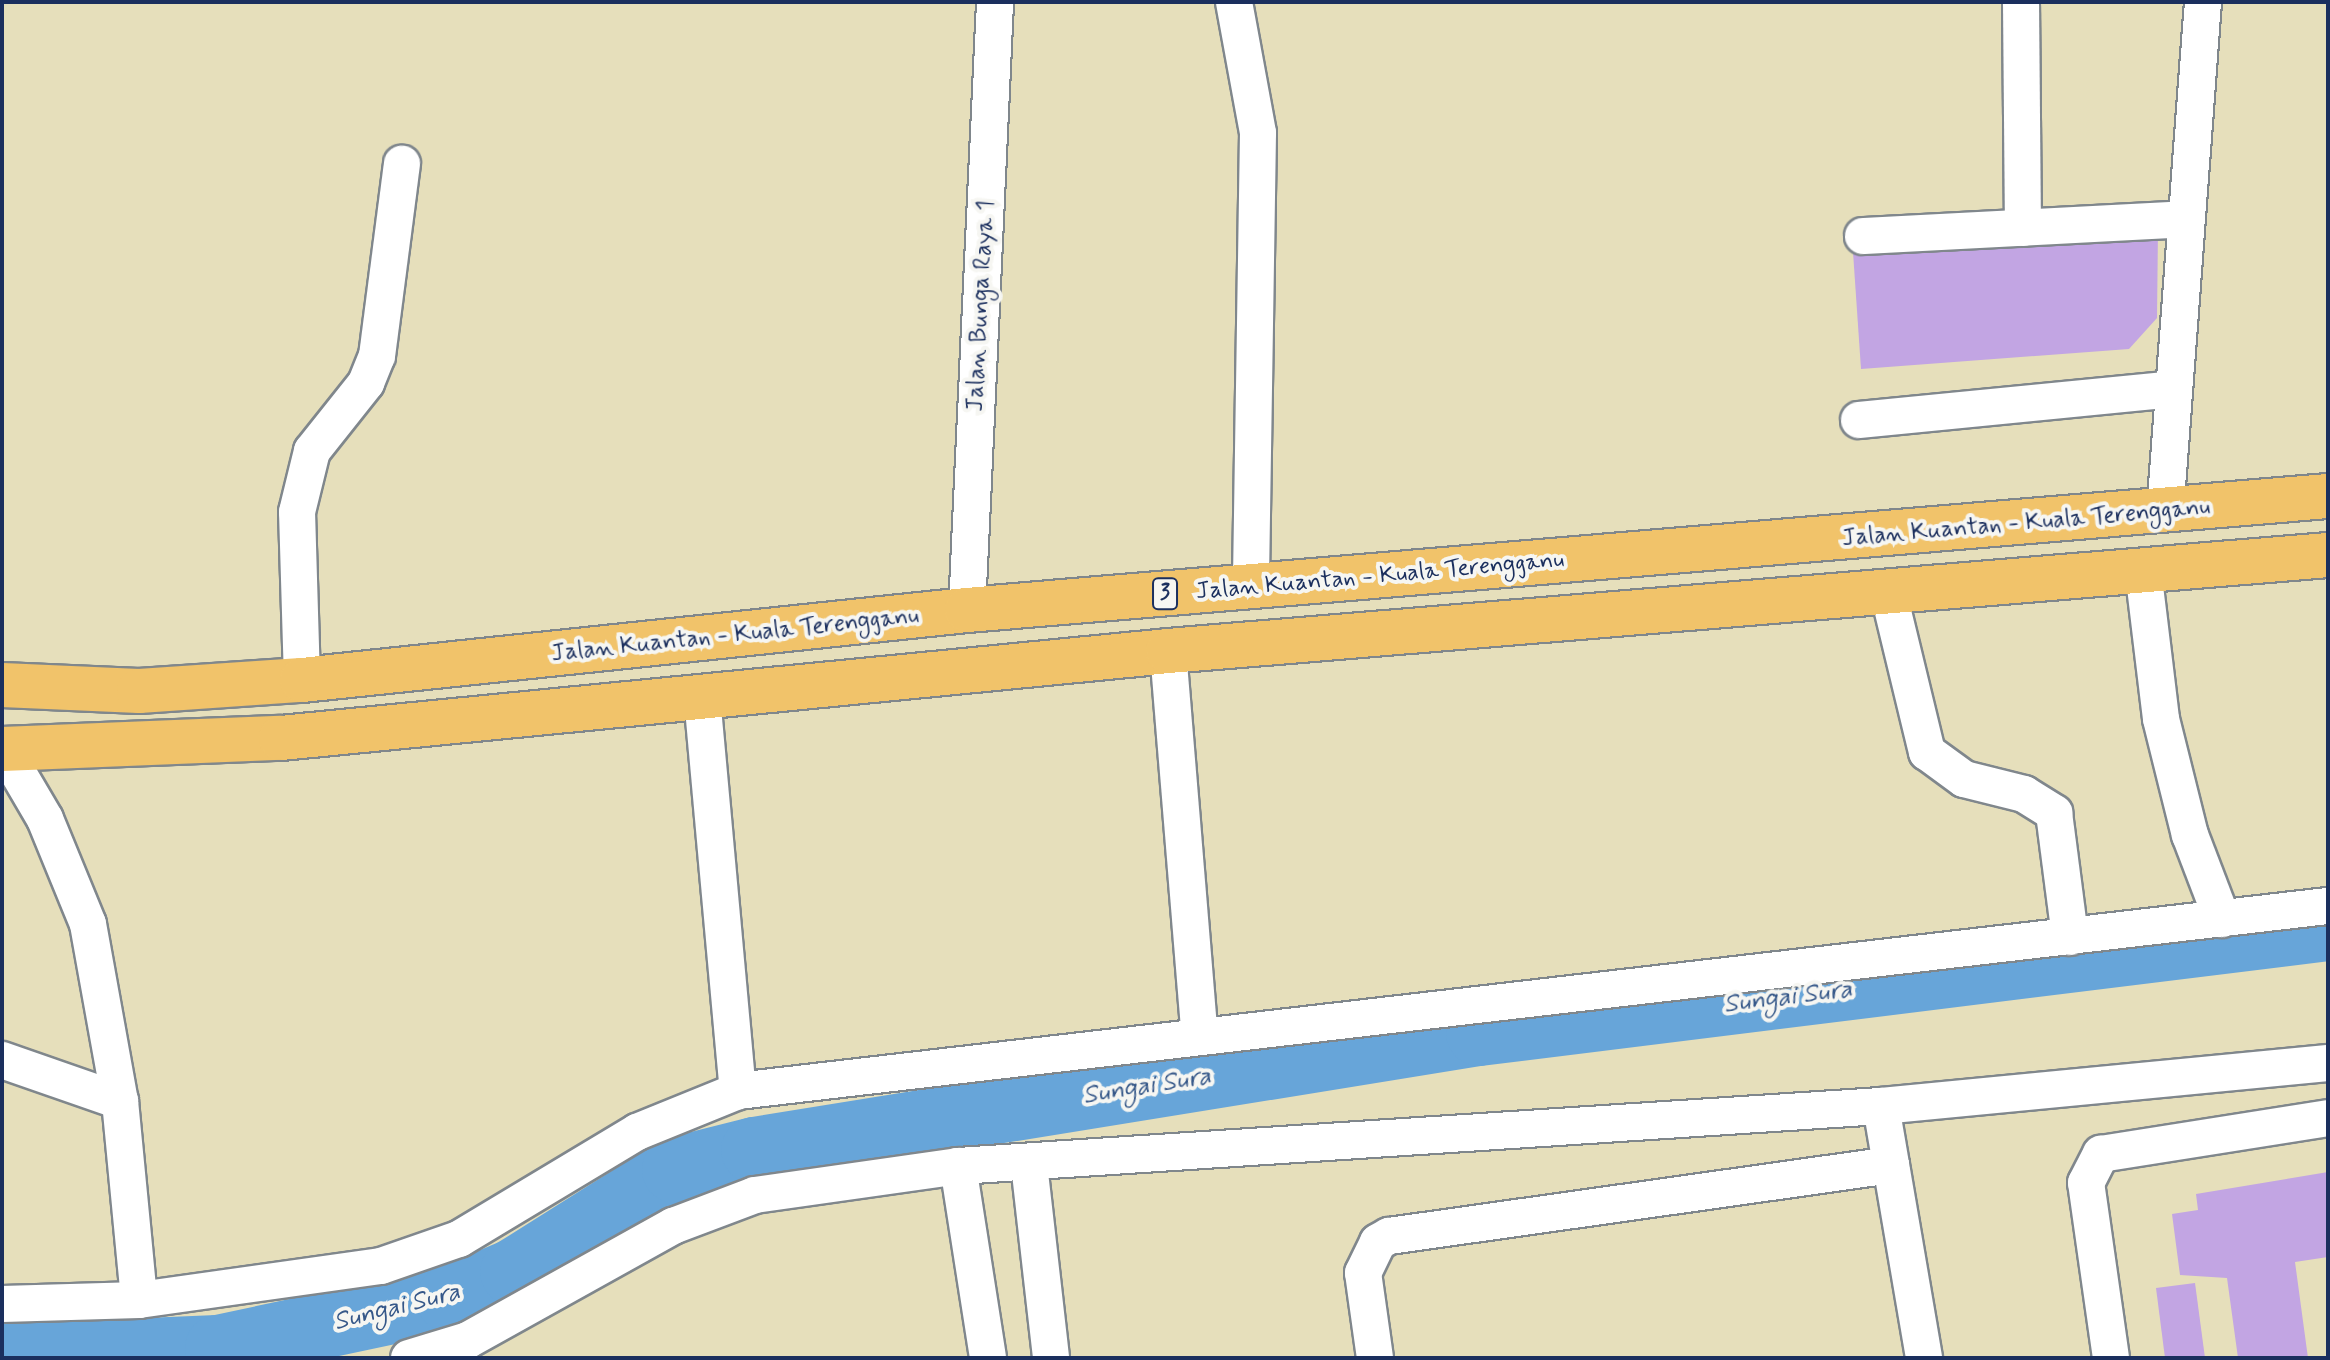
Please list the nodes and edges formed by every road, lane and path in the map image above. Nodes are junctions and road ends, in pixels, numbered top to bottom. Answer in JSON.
{"nodes":[{"id":1,"x":995,"y":2,"type":"edge"},
{"id":2,"x":1234,"y":2,"type":"edge"},
{"id":3,"x":2021,"y":2,"type":"edge"},
{"id":4,"x":2203,"y":2,"type":"edge"},
{"id":5,"x":402,"y":164,"type":"dead end"},
{"id":6,"x":2186,"y":219,"type":"junction"},
{"id":7,"x":2023,"y":228,"type":"junction"},
{"id":8,"x":1863,"y":236,"type":"dead end"},
{"id":9,"x":2173,"y":389,"type":"junction"},
{"id":10,"x":1859,"y":420,"type":"dead end"},
{"id":11,"x":2328,"y":496,"type":"edge"},
{"id":12,"x":2165,"y":513,"type":"junction"},
{"id":13,"x":2328,"y":555,"type":"edge"},
{"id":14,"x":2143,"y":570,"type":"junction"},
{"id":15,"x":1251,"y":587,"type":"junction"},
{"id":16,"x":1888,"y":591,"type":"junction"},
{"id":17,"x":967,"y":610,"type":"junction"},
{"id":18,"x":1168,"y":651,"type":"junction"},
{"id":19,"x":302,"y":680,"type":"junction"},
{"id":20,"x":2,"y":685,"type":"edge"},
{"id":21,"x":702,"y":697,"type":"junction"},
{"id":22,"x":3,"y":749,"type":"edge"},
{"id":23,"x":2328,"y":906,"type":"edge"},
{"id":24,"x":2222,"y":919,"type":"junction"},
{"id":25,"x":2070,"y":937,"type":"junction"},
{"id":26,"x":1200,"y":1037,"type":"junction"},
{"id":27,"x":2,"y":1060,"type":"edge"},
{"id":28,"x":2328,"y":1063,"type":"edge"},
{"id":29,"x":738,"y":1091,"type":"junction"},
{"id":30,"x":120,"y":1101,"type":"junction"},
{"id":31,"x":1881,"y":1106,"type":"junction"},
{"id":32,"x":2328,"y":1118,"type":"edge"},
{"id":33,"x":1029,"y":1164,"type":"junction"},
{"id":34,"x":1891,"y":1165,"type":"junction"},
{"id":35,"x":958,"y":1166,"type":"junction"},
{"id":36,"x":139,"y":1300,"type":"junction"},
{"id":37,"x":2,"y":1304,"type":"edge"},
{"id":38,"x":469,"y":1349,"type":"edge"},
{"id":39,"x":409,"y":1358,"type":"edge"},
{"id":40,"x":988,"y":1358,"type":"edge"},
{"id":41,"x":1051,"y":1358,"type":"edge"},
{"id":42,"x":1375,"y":1358,"type":"edge"},
{"id":43,"x":1924,"y":1358,"type":"edge"},
{"id":44,"x":2111,"y":1358,"type":"edge"}],
"edges":[{"from":1,"to":17,"type":"street","name":"Jalan Bunga Raya 1"},
{"from":2,"to":15,"type":"street"},
{"from":3,"to":7,"type":"street"},
{"from":4,"to":6,"type":"street"},
{"from":5,"to":19,"type":"street"},
{"from":6,"to":7,"type":"street"},
{"from":6,"to":9,"type":"street"},
{"from":7,"to":8,"type":"street"},
{"from":9,"to":10,"type":"street"},
{"from":9,"to":12,"type":"street"},
{"from":11,"to":12,"type":"highway","name":"Jalan Kuantan - Kuala Terengganu","number":"3"},
{"from":12,"to":15,"type":"highway","name":"Jalan Kuantan - Kuala Terengganu","number":"3"},
{"from":13,"to":14,"type":"highway"},
{"from":14,"to":16,"type":"highway"},
{"from":14,"to":24,"type":"street"},
{"from":15,"to":17,"type":"highway","name":"Jalan Kuantan - Kuala Terengganu","number":"3"},
{"from":16,"to":18,"type":"highway"},
{"from":16,"to":25,"type":"street"},
{"from":17,"to":19,"type":"highway","name":"Jalan Kuantan - Kuala Terengganu","number":"3"},
{"from":18,"to":21,"type":"highway"},
{"from":18,"to":26,"type":"street"},
{"from":19,"to":20,"type":"highway","name":"Jalan Kuantan - Kuala Terengganu","number":"3"},
{"from":21,"to":22,"type":"highway"},
{"from":21,"to":29,"type":"street"},
{"from":22,"to":30,"type":"street"},
{"from":23,"to":24,"type":"street"},
{"from":24,"to":25,"type":"street"},
{"from":25,"to":26,"type":"street"},
{"from":26,"to":29,"type":"street"},
{"from":27,"to":30,"type":"street"},
{"from":28,"to":31,"type":"street"},
{"from":29,"to":36,"type":"street"},
{"from":30,"to":36,"type":"street"},
{"from":31,"to":33,"type":"street"},
{"from":31,"to":34,"type":"street"},
{"from":32,"to":44,"type":"street"},
{"from":33,"to":35,"type":"street"},
{"from":33,"to":41,"type":"street"},
{"from":34,"to":42,"type":"street"},
{"from":34,"to":43,"type":"street"},
{"from":35,"to":38,"type":"street"},
{"from":35,"to":40,"type":"street"},
{"from":36,"to":37,"type":"street"},
{"from":38,"to":39,"type":"street"}]}
